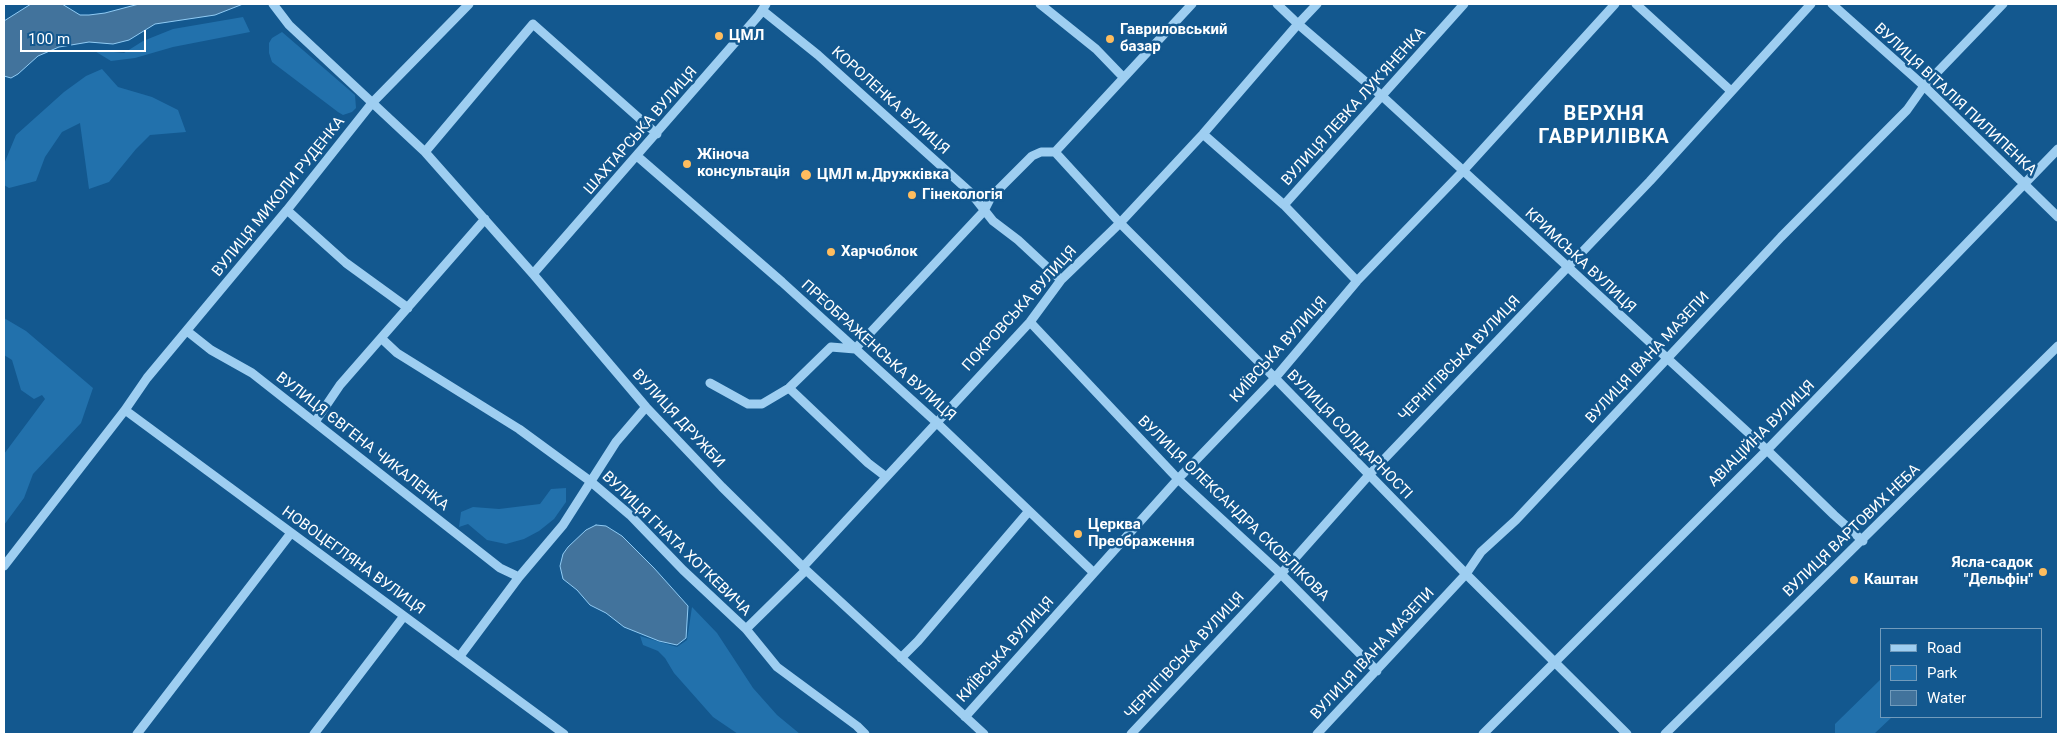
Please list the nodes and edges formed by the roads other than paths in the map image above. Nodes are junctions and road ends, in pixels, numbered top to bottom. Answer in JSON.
{"nodes":[{"id":1,"x":273,"y":4,"type":"edge"},
{"id":2,"x":469,"y":4,"type":"edge"},
{"id":3,"x":1040,"y":4,"type":"edge"},
{"id":4,"x":1192,"y":4,"type":"edge"},
{"id":5,"x":1278,"y":4,"type":"edge"},
{"id":6,"x":1317,"y":4,"type":"edge"},
{"id":7,"x":1464,"y":4,"type":"edge"},
{"id":8,"x":1615,"y":4,"type":"edge"},
{"id":9,"x":1636,"y":4,"type":"edge"},
{"id":10,"x":1811,"y":4,"type":"edge"},
{"id":11,"x":1832,"y":4,"type":"edge"},
{"id":12,"x":2003,"y":4,"type":"edge"},
{"id":13,"x":764,"y":7,"type":"edge"},
{"id":14,"x":1298,"y":24,"type":"junction"},
{"id":15,"x":1123,"y":77,"type":"junction"},
{"id":16,"x":1924,"y":86,"type":"junction"},
{"id":17,"x":1731,"y":91,"type":"junction"},
{"id":18,"x":1382,"y":96,"type":"junction"},
{"id":19,"x":372,"y":103,"type":"junction"},
{"id":20,"x":657,"y":134,"type":"junction"},
{"id":21,"x":1203,"y":134,"type":"junction"},
{"id":22,"x":2058,"y":149,"type":"edge"},
{"id":23,"x":425,"y":152,"type":"junction"},
{"id":24,"x":1055,"y":152,"type":"junction"},
{"id":25,"x":637,"y":156,"type":"junction"},
{"id":26,"x":1463,"y":171,"type":"junction"},
{"id":27,"x":2025,"y":185,"type":"junction"},
{"id":28,"x":1284,"y":205,"type":"junction"},
{"id":29,"x":287,"y":210,"type":"junction"},
{"id":30,"x":984,"y":210,"type":"junction"},
{"id":31,"x":2058,"y":217,"type":"edge"},
{"id":32,"x":485,"y":219,"type":"junction"},
{"id":33,"x":1120,"y":223,"type":"junction"},
{"id":34,"x":1567,"y":267,"type":"junction"},
{"id":35,"x":533,"y":274,"type":"junction"},
{"id":36,"x":1061,"y":280,"type":"junction"},
{"id":37,"x":1357,"y":282,"type":"junction"},
{"id":38,"x":408,"y":308,"type":"junction"},
{"id":39,"x":1030,"y":322,"type":"junction"},
{"id":40,"x":187,"y":331,"type":"junction"},
{"id":41,"x":381,"y":338,"type":"junction"},
{"id":42,"x":2058,"y":346,"type":"edge"},
{"id":43,"x":855,"y":349,"type":"junction"},
{"id":44,"x":1666,"y":358,"type":"junction"},
{"id":45,"x":1275,"y":378,"type":"junction"},
{"id":46,"x":710,"y":383,"type":"dead end"},
{"id":47,"x":789,"y":388,"type":"junction"},
{"id":48,"x":646,"y":407,"type":"junction"},
{"id":49,"x":123,"y":413,"type":"junction"},
{"id":50,"x":314,"y":422,"type":"junction"},
{"id":51,"x":936,"y":422,"type":"junction"},
{"id":52,"x":1767,"y":450,"type":"junction"},
{"id":53,"x":1369,"y":475,"type":"junction"},
{"id":54,"x":885,"y":476,"type":"junction"},
{"id":55,"x":1178,"y":479,"type":"junction"},
{"id":56,"x":590,"y":481,"type":"junction"},
{"id":57,"x":1029,"y":511,"type":"junction"},
{"id":58,"x":291,"y":533,"type":"junction"},
{"id":59,"x":1863,"y":541,"type":"junction"},
{"id":60,"x":4,"y":566,"type":"edge"},
{"id":61,"x":804,"y":569,"type":"junction"},
{"id":62,"x":1094,"y":573,"type":"junction"},
{"id":63,"x":1281,"y":574,"type":"junction"},
{"id":64,"x":1466,"y":574,"type":"junction"},
{"id":65,"x":520,"y":576,"type":"junction"},
{"id":66,"x":404,"y":616,"type":"junction"},
{"id":67,"x":746,"y":630,"type":"junction"},
{"id":68,"x":460,"y":656,"type":"junction"},
{"id":69,"x":901,"y":658,"type":"junction"},
{"id":70,"x":1554,"y":662,"type":"junction"},
{"id":71,"x":1377,"y":671,"type":"junction"},
{"id":72,"x":965,"y":717,"type":"junction"},
{"id":73,"x":136,"y":734,"type":"edge"},
{"id":74,"x":314,"y":734,"type":"edge"},
{"id":75,"x":564,"y":734,"type":"edge"},
{"id":76,"x":865,"y":734,"type":"edge"},
{"id":77,"x":984,"y":734,"type":"edge"},
{"id":78,"x":1131,"y":734,"type":"edge"},
{"id":79,"x":1317,"y":734,"type":"edge"},
{"id":80,"x":1483,"y":734,"type":"edge"},
{"id":81,"x":1627,"y":734,"type":"edge"},
{"id":82,"x":1665,"y":734,"type":"edge"}],
"edges":[{"from":1,"to":19,"type":"street","name":"ВУЛИЦЯ ДРУЖБИ"},
{"from":2,"to":19,"type":"street","name":"ВУЛИЦЯ МИКОЛИ РУДЕНКА"},
{"from":3,"to":15,"type":"street"},
{"from":4,"to":15,"type":"street"},
{"from":5,"to":14,"type":"street","name":"КРИМСЬКА ВУЛИЦЯ"},
{"from":6,"to":14,"type":"street","name":"ПОКРОВСЬКА ВУЛИЦЯ"},
{"from":7,"to":18,"type":"street","name":"ВУЛИЦЯ ЛЕВКА ЛУК'ЯНЕНКА"},
{"from":8,"to":26,"type":"street","name":"КИЇВСЬКА ВУЛИЦЯ"},
{"from":9,"to":17,"type":"street"},
{"from":10,"to":17,"type":"street","name":"ЧЕРНІГІВСЬКА ВУЛИЦЯ"},
{"from":11,"to":16,"type":"street","name":"ВУЛИЦЯ ВІТАЛІЯ ПИЛИПЕНКА"},
{"from":12,"to":16,"type":"street","name":"ВУЛИЦЯ ІВАНА МАЗЕПИ"},
{"from":13,"to":20,"type":"street","name":"ШАХТАРСЬКА ВУЛИЦЯ"},
{"from":13,"to":30,"type":"street","name":"КОРОЛЕНКА ВУЛИЦЯ"},
{"from":14,"to":18,"type":"street","name":"КРИМСЬКА ВУЛИЦЯ"},
{"from":14,"to":21,"type":"street","name":"ПОКРОВСЬКА ВУЛИЦЯ"},
{"from":15,"to":24,"type":"street"},
{"from":16,"to":27,"type":"street","name":"ВУЛИЦЯ ВІТАЛІЯ ПИЛИПЕНКА"},
{"from":16,"to":44,"type":"street","name":"ВУЛИЦЯ ІВАНА МАЗЕПИ"},
{"from":17,"to":34,"type":"street","name":"ЧЕРНІГІВСЬКА ВУЛИЦЯ"},
{"from":18,"to":26,"type":"street","name":"КРИМСЬКА ВУЛИЦЯ"},
{"from":18,"to":28,"type":"street","name":"ВУЛИЦЯ ЛЕВКА ЛУК'ЯНЕНКА"},
{"from":19,"to":23,"type":"street","name":"ВУЛИЦЯ ДРУЖБИ"},
{"from":19,"to":29,"type":"street","name":"ВУЛИЦЯ МИКОЛИ РУДЕНКА"},
{"from":20,"to":23,"type":"street"},
{"from":20,"to":25,"type":"street","name":"ШАХТАРСЬКА ВУЛИЦЯ"},
{"from":21,"to":28,"type":"street"},
{"from":21,"to":33,"type":"street","name":"ПОКРОВСЬКА ВУЛИЦЯ"},
{"from":22,"to":27,"type":"street","name":"АВІАЦІЙНА ВУЛИЦЯ"},
{"from":23,"to":32,"type":"street","name":"ВУЛИЦЯ ДРУЖБИ"},
{"from":24,"to":30,"type":"street"},
{"from":24,"to":33,"type":"street","name":"ВУЛИЦЯ СОЛІДАРНОСТІ"},
{"from":25,"to":35,"type":"street","name":"ШАХТАРСЬКА ВУЛИЦЯ"},
{"from":25,"to":43,"type":"street","name":"ПРЕОБРАЖЕНСЬКА ВУЛИЦЯ"},
{"from":26,"to":34,"type":"street","name":"КРИМСЬКА ВУЛИЦЯ"},
{"from":26,"to":37,"type":"street","name":"КИЇВСЬКА ВУЛИЦЯ"},
{"from":27,"to":31,"type":"street","name":"ВУЛИЦЯ ВІТАЛІЯ ПИЛИПЕНКА"},
{"from":27,"to":52,"type":"street","name":"АВІАЦІЙНА ВУЛИЦЯ"},
{"from":28,"to":37,"type":"street"},
{"from":29,"to":38,"type":"street"},
{"from":29,"to":40,"type":"street","name":"ВУЛИЦЯ МИКОЛИ РУДЕНКА"},
{"from":30,"to":36,"type":"street","name":"КОРОЛЕНКА ВУЛИЦЯ"},
{"from":30,"to":43,"type":"street"},
{"from":32,"to":35,"type":"street","name":"ВУЛИЦЯ ДРУЖБИ"},
{"from":32,"to":38,"type":"street"},
{"from":33,"to":36,"type":"street","name":"ПОКРОВСЬКА ВУЛИЦЯ"},
{"from":33,"to":45,"type":"street","name":"ВУЛИЦЯ СОЛІДАРНОСТІ"},
{"from":34,"to":44,"type":"street","name":"КРИМСЬКА ВУЛИЦЯ"},
{"from":34,"to":53,"type":"street","name":"ЧЕРНІГІВСЬКА ВУЛИЦЯ"},
{"from":35,"to":48,"type":"street","name":"ВУЛИЦЯ ДРУЖБИ"},
{"from":36,"to":39,"type":"street","name":"ПОКРОВСЬКА ВУЛИЦЯ"},
{"from":37,"to":45,"type":"street","name":"КИЇВСЬКА ВУЛИЦЯ"},
{"from":38,"to":41,"type":"street"},
{"from":39,"to":51,"type":"street","name":"ПОКРОВСЬКА ВУЛИЦЯ"},
{"from":39,"to":55,"type":"street","name":"ВУЛИЦЯ ОЛЕКСАНДРА СКОБЛІКОВА"},
{"from":40,"to":49,"type":"street","name":"ВУЛИЦЯ МИКОЛИ РУДЕНКА"},
{"from":40,"to":50,"type":"street","name":"ВУЛИЦЯ ЄВГЕНА ЧИКАЛЕНКА"},
{"from":41,"to":50,"type":"street"},
{"from":41,"to":56,"type":"street","name":"ВУЛИЦЯ ГНАТА ХОТКЕВИЧА"},
{"from":42,"to":59,"type":"street","name":"ВУЛИЦЯ ВАРТОВИХ НЕБА"},
{"from":43,"to":47,"type":"street"},
{"from":43,"to":51,"type":"street","name":"ПРЕОБРАЖЕНСЬКА ВУЛИЦЯ"},
{"from":44,"to":52,"type":"street","name":"КРИМСЬКА ВУЛИЦЯ"},
{"from":44,"to":64,"type":"street","name":"ВУЛИЦЯ ІВАНА МАЗЕПИ"},
{"from":45,"to":53,"type":"street","name":"ВУЛИЦЯ СОЛІДАРНОСТІ"},
{"from":45,"to":55,"type":"street","name":"КИЇВСЬКА ВУЛИЦЯ"},
{"from":46,"to":47,"type":"street"},
{"from":47,"to":54,"type":"street"},
{"from":48,"to":56,"type":"street"},
{"from":48,"to":61,"type":"street","name":"ВУЛИЦЯ ДРУЖБИ"},
{"from":49,"to":58,"type":"street","name":"НОВОЦЕГЛЯНА ВУЛИЦЯ"},
{"from":49,"to":60,"type":"street","name":"ВУЛИЦЯ МИКОЛИ РУДЕНКА"},
{"from":50,"to":65,"type":"street","name":"ВУЛИЦЯ ЄВГЕНА ЧИКАЛЕНКА"},
{"from":51,"to":54,"type":"street","name":"ПОКРОВСЬКА ВУЛИЦЯ"},
{"from":51,"to":57,"type":"street","name":"ПРЕОБРАЖЕНСЬКА ВУЛИЦЯ"},
{"from":52,"to":59,"type":"street","name":"КРИМСЬКА ВУЛИЦЯ"},
{"from":52,"to":70,"type":"street","name":"АВІАЦІЙНА ВУЛИЦЯ"},
{"from":53,"to":63,"type":"street","name":"ЧЕРНІГІВСЬКА ВУЛИЦЯ"},
{"from":53,"to":64,"type":"street","name":"ВУЛИЦЯ СОЛІДАРНОСТІ"},
{"from":54,"to":61,"type":"street","name":"ПОКРОВСЬКА ВУЛИЦЯ"},
{"from":55,"to":62,"type":"street","name":"КИЇВСЬКА ВУЛИЦЯ"},
{"from":55,"to":63,"type":"street","name":"ВУЛИЦЯ ОЛЕКСАНДРА СКОБЛІКОВА"},
{"from":56,"to":65,"type":"street"},
{"from":56,"to":67,"type":"street","name":"ВУЛИЦЯ ГНАТА ХОТКЕВИЧА"},
{"from":57,"to":62,"type":"street","name":"ПРЕОБРАЖЕНСЬКА ВУЛИЦЯ"},
{"from":57,"to":69,"type":"street"},
{"from":58,"to":66,"type":"street","name":"НОВОЦЕГЛЯНА ВУЛИЦЯ"},
{"from":58,"to":73,"type":"street"},
{"from":59,"to":82,"type":"street","name":"ВУЛИЦЯ ВАРТОВИХ НЕБА"},
{"from":61,"to":67,"type":"street","name":"ПОКРОВСЬКА ВУЛИЦЯ"},
{"from":61,"to":69,"type":"street","name":"ВУЛИЦЯ ДРУЖБИ"},
{"from":62,"to":72,"type":"street","name":"КИЇВСЬКА ВУЛИЦЯ"},
{"from":63,"to":71,"type":"street","name":"ВУЛИЦЯ ОЛЕКСАНДРА СКОБЛІКОВА"},
{"from":63,"to":78,"type":"street","name":"ЧЕРНІГІВСЬКА ВУЛИЦЯ"},
{"from":64,"to":70,"type":"street","name":"ВУЛИЦЯ СОЛІДАРНОСТІ"},
{"from":64,"to":71,"type":"street","name":"ВУЛИЦЯ ІВАНА МАЗЕПИ"},
{"from":65,"to":68,"type":"street"},
{"from":66,"to":68,"type":"street","name":"НОВОЦЕГЛЯНА ВУЛИЦЯ"},
{"from":66,"to":74,"type":"street"},
{"from":67,"to":76,"type":"street","name":"ВУЛИЦЯ ГНАТА ХОТКЕВИЧА"},
{"from":68,"to":75,"type":"street","name":"НОВОЦЕГЛЯНА ВУЛИЦЯ"},
{"from":69,"to":72,"type":"street","name":"ВУЛИЦЯ ДРУЖБИ"},
{"from":70,"to":80,"type":"street","name":"АВІАЦІЙНА ВУЛИЦЯ"},
{"from":70,"to":81,"type":"street","name":"ВУЛИЦЯ СОЛІДАРНОСТІ"},
{"from":71,"to":79,"type":"street","name":"ВУЛИЦЯ ІВАНА МАЗЕПИ"},
{"from":72,"to":77,"type":"street","name":"ВУЛИЦЯ ДРУЖБИ"}]}
